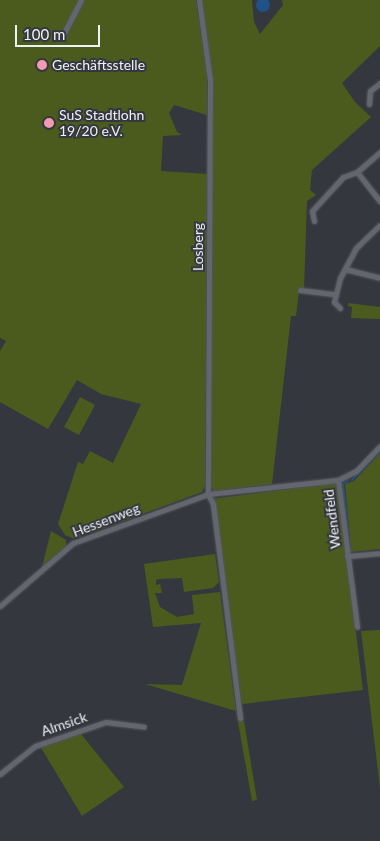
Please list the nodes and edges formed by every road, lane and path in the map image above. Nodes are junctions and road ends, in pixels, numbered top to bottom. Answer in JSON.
{"nodes":[{"id":1,"x":81,"y":0,"type":"edge"},
{"id":2,"x":199,"y":0,"type":"edge"},
{"id":3,"x":61,"y":39,"type":"dead end"},
{"id":4,"x":380,"y":84,"type":"edge"},
{"id":5,"x":369,"y":104,"type":"dead end"},
{"id":6,"x":380,"y":152,"type":"edge"},
{"id":7,"x":357,"y":172,"type":"junction"},
{"id":8,"x":380,"y":200,"type":"edge"},
{"id":9,"x":314,"y":221,"type":"dead end"},
{"id":10,"x":380,"y":225,"type":"edge"},
{"id":11,"x":345,"y":269,"type":"junction"},
{"id":12,"x":380,"y":278,"type":"edge"},
{"id":13,"x":300,"y":290,"type":"dead end"},
{"id":14,"x":335,"y":294,"type":"junction"},
{"id":15,"x":340,"y":308,"type":"dead end"},
{"id":16,"x":380,"y":446,"type":"edge"},
{"id":17,"x":338,"y":480,"type":"junction"},
{"id":18,"x":208,"y":494,"type":"junction"},
{"id":19,"x":380,"y":552,"type":"edge"},
{"id":20,"x":347,"y":556,"type":"junction"},
{"id":21,"x":0,"y":606,"type":"edge"},
{"id":22,"x":357,"y":627,"type":"dead end"},
{"id":23,"x":240,"y":718,"type":"dead end"},
{"id":24,"x":144,"y":727,"type":"dead end"},
{"id":25,"x":0,"y":774,"type":"edge"}],
"edges":[{"from":1,"to":3,"type":"street"},
{"from":2,"to":18,"type":"street","name":"Losberg"},
{"from":4,"to":5,"type":"street"},
{"from":6,"to":7,"type":"street"},
{"from":7,"to":8,"type":"street"},
{"from":7,"to":9,"type":"street"},
{"from":10,"to":11,"type":"street"},
{"from":11,"to":12,"type":"street"},
{"from":11,"to":14,"type":"street"},
{"from":13,"to":14,"type":"street"},
{"from":14,"to":15,"type":"street"},
{"from":16,"to":17,"type":"street","name":"Hessenweg"},
{"from":17,"to":18,"type":"street","name":"Hessenweg"},
{"from":17,"to":20,"type":"street","name":"Wendfeld"},
{"from":18,"to":21,"type":"street","name":"Hessenweg"},
{"from":18,"to":23,"type":"street"},
{"from":19,"to":20,"type":"street","name":"Wendfeld"},
{"from":20,"to":22,"type":"street","name":"Wendfeld"},
{"from":24,"to":25,"type":"street","name":"Almsick"}]}
